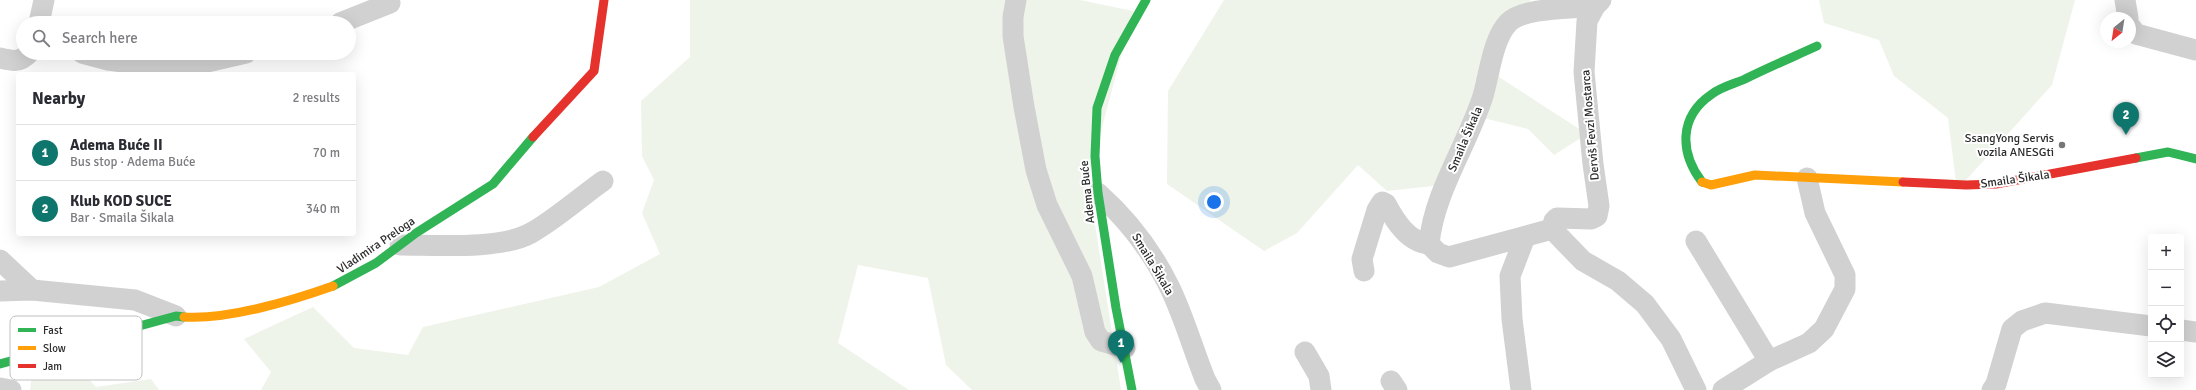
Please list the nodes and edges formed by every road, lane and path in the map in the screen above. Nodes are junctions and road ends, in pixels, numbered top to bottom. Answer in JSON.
{"nodes":[{"id":1,"x":44,"y":0,"type":"edge"},
{"id":2,"x":604,"y":0,"type":"edge"},
{"id":3,"x":1016,"y":0,"type":"edge"},
{"id":4,"x":1146,"y":0,"type":"edge"},
{"id":5,"x":2125,"y":0,"type":"edge"},
{"id":6,"x":390,"y":2,"type":"dead end"},
{"id":7,"x":1598,"y":3,"type":"edge"},
{"id":8,"x":2127,"y":12,"type":"edge"},
{"id":9,"x":41,"y":16,"type":"edge"},
{"id":10,"x":356,"y":16,"type":"edge"},
{"id":11,"x":2136,"y":34,"type":"edge"},
{"id":12,"x":1817,"y":46,"type":"dead end"},
{"id":13,"x":2196,"y":50,"type":"edge"},
{"id":14,"x":0,"y":58,"type":"edge"},
{"id":15,"x":21,"y":60,"type":"edge"},
{"id":16,"x":108,"y":60,"type":"edge"},
{"id":17,"x":216,"y":60,"type":"edge"},
{"id":18,"x":2196,"y":159,"type":"edge"},
{"id":19,"x":1807,"y":178,"type":"junction"},
{"id":20,"x":603,"y":181,"type":"dead end"},
{"id":21,"x":1098,"y":193,"type":"junction"},
{"id":22,"x":1552,"y":229,"type":"junction"},
{"id":23,"x":1525,"y":237,"type":"junction"},
{"id":24,"x":1696,"y":241,"type":"dead end"},
{"id":25,"x":1429,"y":244,"type":"junction"},
{"id":26,"x":400,"y":245,"type":"junction"},
{"id":27,"x":0,"y":260,"type":"edge"},
{"id":28,"x":1364,"y":271,"type":"dead end"},
{"id":29,"x":32,"y":290,"type":"junction"},
{"id":30,"x":0,"y":291,"type":"edge"},
{"id":31,"x":176,"y":316,"type":"junction"},
{"id":32,"x":142,"y":325,"type":"edge"},
{"id":33,"x":2148,"y":326,"type":"edge"},
{"id":34,"x":2184,"y":330,"type":"edge"},
{"id":35,"x":2196,"y":332,"type":"edge"},
{"id":36,"x":1125,"y":348,"type":"junction"},
{"id":37,"x":1305,"y":352,"type":"dead end"},
{"id":38,"x":10,"y":361,"type":"edge"},
{"id":39,"x":1769,"y":361,"type":"junction"},
{"id":40,"x":0,"y":364,"type":"edge"},
{"id":41,"x":0,"y":388,"type":"edge"},
{"id":42,"x":11,"y":390,"type":"edge"},
{"id":43,"x":1132,"y":390,"type":"edge"},
{"id":44,"x":1211,"y":390,"type":"edge"},
{"id":45,"x":1321,"y":390,"type":"edge"},
{"id":46,"x":1521,"y":390,"type":"edge"},
{"id":47,"x":1696,"y":390,"type":"edge"},
{"id":48,"x":1723,"y":390,"type":"edge"},
{"id":49,"x":1992,"y":390,"type":"edge"}],
"edges":[{"from":1,"to":9,"type":"street"},
{"from":2,"to":26,"type":"street","name":"Vladimira Preloga"},
{"from":3,"to":36,"type":"street"},
{"from":4,"to":21,"type":"street","name":"Adema Buće"},
{"from":5,"to":8,"type":"street"},
{"from":6,"to":10,"type":"street"},
{"from":7,"to":22,"type":"street","name":"Derviš Fevzi Mostarca"},
{"from":7,"to":25,"type":"street","name":"Smaila Šikala"},
{"from":11,"to":13,"type":"street"},
{"from":12,"to":19,"type":"street","name":"Smaila Šikala"},
{"from":14,"to":15,"type":"street"},
{"from":16,"to":17,"type":"street"},
{"from":18,"to":19,"type":"street","name":"Smaila Šikala"},
{"from":19,"to":39,"type":"street"},
{"from":20,"to":26,"type":"street"},
{"from":21,"to":36,"type":"street","name":"Adema Buće"},
{"from":21,"to":44,"type":"street","name":"Smaila Šikala"},
{"from":22,"to":23,"type":"street"},
{"from":22,"to":47,"type":"street"},
{"from":23,"to":25,"type":"street"},
{"from":23,"to":46,"type":"street"},
{"from":24,"to":39,"type":"street"},
{"from":25,"to":28,"type":"street"},
{"from":26,"to":31,"type":"street","name":"Vladimira Preloga"},
{"from":27,"to":29,"type":"street"},
{"from":29,"to":30,"type":"street"},
{"from":29,"to":31,"type":"street"},
{"from":31,"to":32,"type":"street","name":"Vladimira Preloga"},
{"from":33,"to":49,"type":"street"},
{"from":34,"to":35,"type":"street"},
{"from":36,"to":43,"type":"street","name":"Adema Buće"},
{"from":37,"to":45,"type":"street"},
{"from":38,"to":40,"type":"street","name":"Vladimira Preloga"},
{"from":39,"to":48,"type":"street"},
{"from":41,"to":42,"type":"street"}]}
